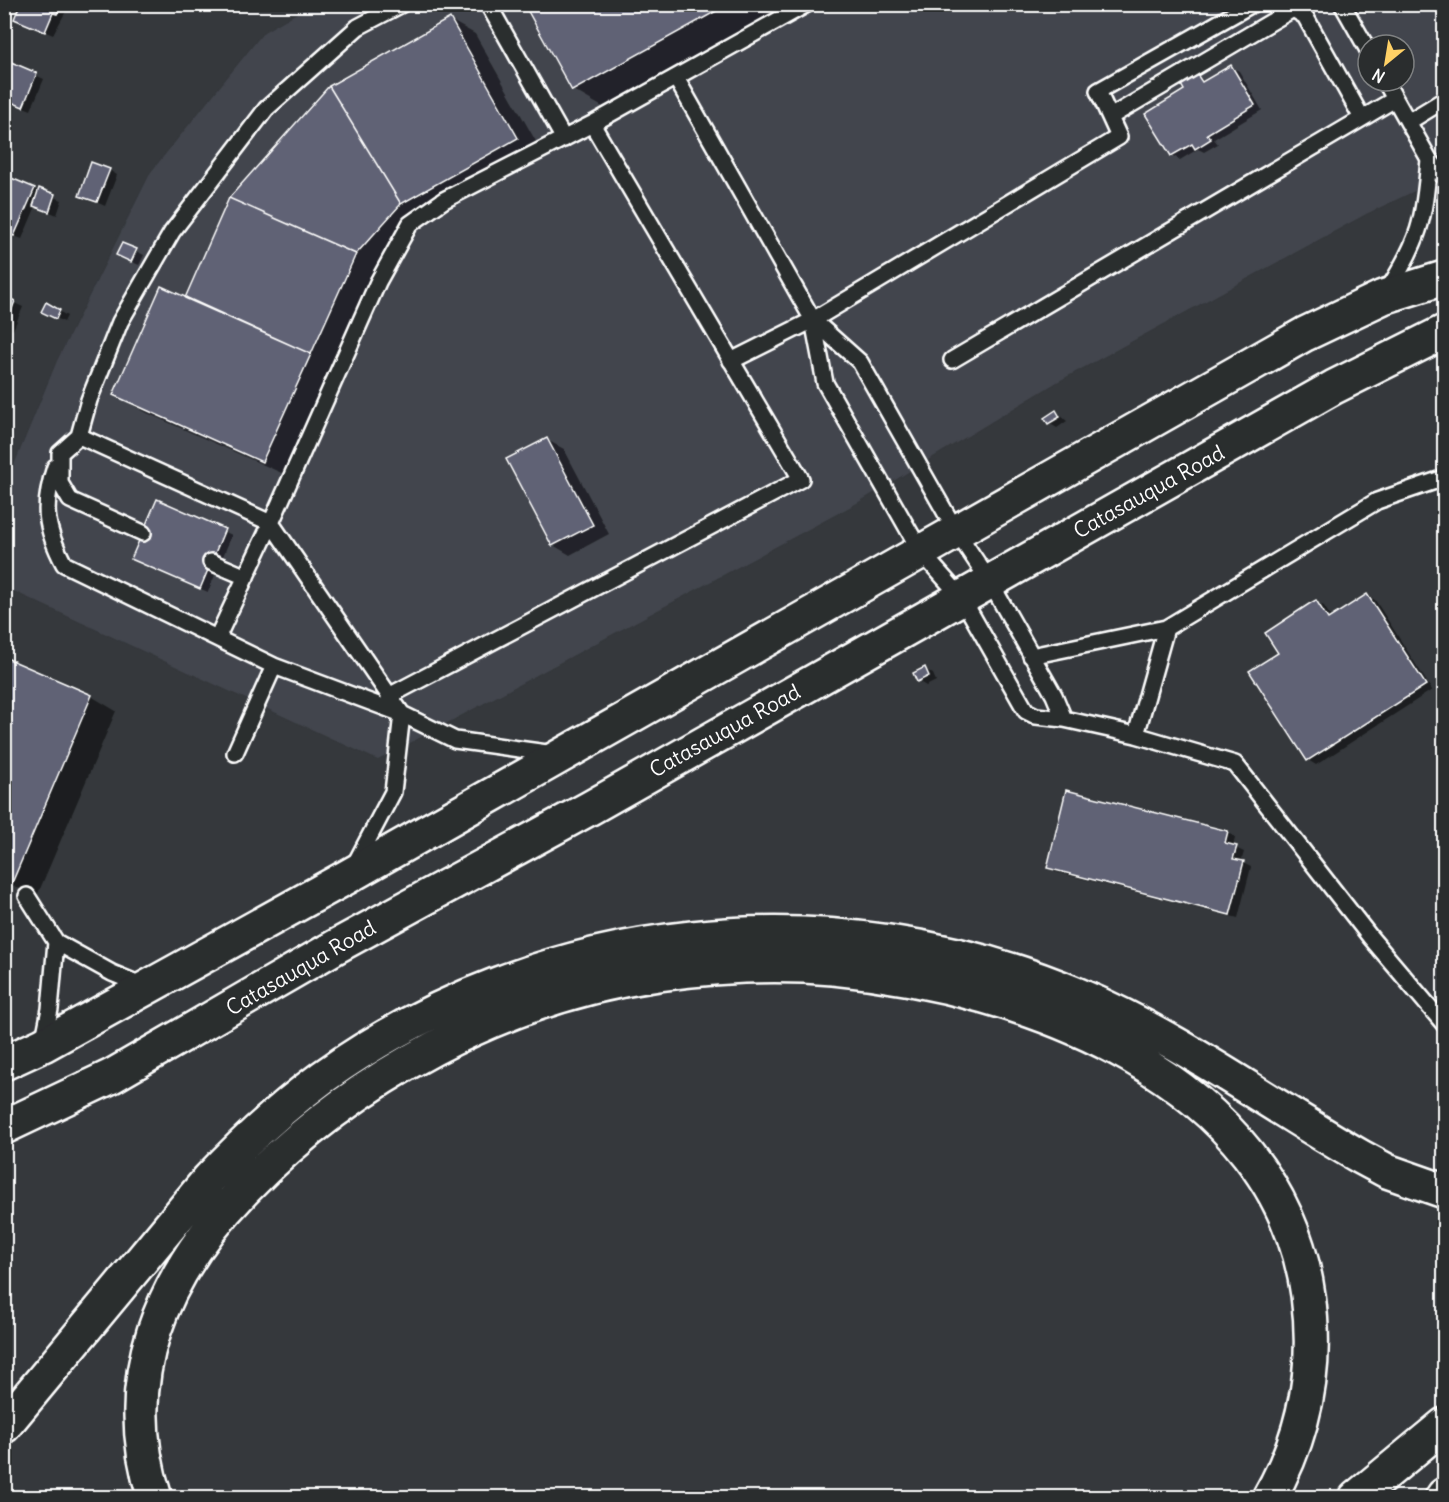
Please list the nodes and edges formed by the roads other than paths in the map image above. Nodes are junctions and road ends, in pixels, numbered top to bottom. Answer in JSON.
{"nodes":[{"id":1,"x":402,"y":4,"type":"edge"},
{"id":2,"x":488,"y":4,"type":"edge"},
{"id":3,"x":807,"y":4,"type":"edge"},
{"id":4,"x":1252,"y":4,"type":"edge"},
{"id":5,"x":1342,"y":4,"type":"edge"},
{"id":6,"x":1358,"y":33,"type":"edge"},
{"id":7,"x":676,"y":78,"type":"junction"},
{"id":8,"x":1392,"y":93,"type":"edge"},
{"id":9,"x":1395,"y":99,"type":"junction"},
{"id":10,"x":1444,"y":100,"type":"edge"},
{"id":11,"x":1110,"y":117,"type":"junction"},
{"id":12,"x":1362,"y":118,"type":"junction"},
{"id":13,"x":1408,"y":122,"type":"junction"},
{"id":14,"x":592,"y":124,"type":"junction"},
{"id":15,"x":564,"y":139,"type":"junction"},
{"id":16,"x":1429,"y":159,"type":"junction"},
{"id":17,"x":1444,"y":177,"type":"edge"},
{"id":18,"x":1444,"y":278,"type":"edge"},
{"id":19,"x":1383,"y":297,"type":"junction"},
{"id":20,"x":813,"y":320,"type":"junction"},
{"id":21,"x":1444,"y":332,"type":"edge"},
{"id":22,"x":951,"y":360,"type":"dead end"},
{"id":23,"x":731,"y":361,"type":"junction"},
{"id":24,"x":79,"y":436,"type":"junction"},
{"id":25,"x":60,"y":453,"type":"junction"},
{"id":26,"x":1444,"y":478,"type":"edge"},
{"id":27,"x":271,"y":523,"type":"junction"},
{"id":28,"x":956,"y":531,"type":"junction"},
{"id":29,"x":143,"y":533,"type":"dead end"},
{"id":30,"x":921,"y":552,"type":"junction"},
{"id":31,"x":211,"y":562,"type":"dead end"},
{"id":32,"x":246,"y":577,"type":"junction"},
{"id":33,"x":976,"y":590,"type":"junction"},
{"id":34,"x":1166,"y":628,"type":"junction"},
{"id":35,"x":217,"y":638,"type":"junction"},
{"id":36,"x":1032,"y":656,"type":"junction"},
{"id":37,"x":274,"y":666,"type":"junction"},
{"id":38,"x":389,"y":696,"type":"junction"},
{"id":39,"x":402,"y":714,"type":"junction"},
{"id":40,"x":1064,"y":718,"type":"junction"},
{"id":41,"x":1136,"y":735,"type":"junction"},
{"id":42,"x":235,"y":753,"type":"dead end"},
{"id":43,"x":560,"y":755,"type":"junction"},
{"id":44,"x":348,"y":877,"type":"junction"},
{"id":45,"x":27,"y":896,"type":"dead end"},
{"id":46,"x":56,"y":942,"type":"junction"},
{"id":47,"x":147,"y":987,"type":"junction"},
{"id":48,"x":1444,"y":1024,"type":"edge"},
{"id":49,"x":43,"y":1045,"type":"junction"},
{"id":50,"x":4,"y":1064,"type":"edge"},
{"id":51,"x":4,"y":1127,"type":"edge"},
{"id":52,"x":1444,"y":1191,"type":"edge"},
{"id":53,"x":1444,"y":1425,"type":"edge"},
{"id":54,"x":4,"y":1426,"type":"edge"},
{"id":55,"x":155,"y":1497,"type":"edge"},
{"id":56,"x":1269,"y":1497,"type":"edge"},
{"id":57,"x":1356,"y":1497,"type":"edge"}],
"edges":[{"from":1,"to":24,"type":"lane"},
{"from":2,"to":15,"type":"lane"},
{"from":3,"to":7,"type":"lane"},
{"from":4,"to":11,"type":"lane"},
{"from":5,"to":6,"type":"lane"},
{"from":7,"to":14,"type":"lane"},
{"from":7,"to":20,"type":"lane"},
{"from":8,"to":9,"type":"lane"},
{"from":9,"to":12,"type":"lane"},
{"from":9,"to":13,"type":"lane"},
{"from":10,"to":13,"type":"lane"},
{"from":11,"to":12,"type":"lane"},
{"from":11,"to":20,"type":"lane"},
{"from":12,"to":22,"type":"lane"},
{"from":13,"to":16,"type":"lane"},
{"from":14,"to":15,"type":"lane"},
{"from":14,"to":23,"type":"lane"},
{"from":15,"to":27,"type":"lane"},
{"from":16,"to":17,"type":"lane"},
{"from":16,"to":19,"type":"lane"},
{"from":18,"to":19,"type":"main road"},
{"from":19,"to":28,"type":"main road"},
{"from":20,"to":23,"type":"lane"},
{"from":20,"to":28,"type":"lane"},
{"from":20,"to":30,"type":"lane"},
{"from":21,"to":33,"type":"main road","name":"Catasauqua Road"},
{"from":23,"to":38,"type":"lane"},
{"from":24,"to":25,"type":"lane"},
{"from":24,"to":27,"type":"lane"},
{"from":25,"to":29,"type":"lane"},
{"from":25,"to":35,"type":"lane"},
{"from":26,"to":34,"type":"lane"},
{"from":27,"to":32,"type":"lane"},
{"from":27,"to":38,"type":"lane"},
{"from":28,"to":30,"type":"main road"},
{"from":28,"to":33,"type":"lane"},
{"from":30,"to":33,"type":"lane"},
{"from":30,"to":43,"type":"main road"},
{"from":31,"to":32,"type":"lane"},
{"from":32,"to":35,"type":"lane"},
{"from":33,"to":36,"type":"lane"},
{"from":33,"to":40,"type":"lane"},
{"from":33,"to":51,"type":"main road","name":"Catasauqua Road"},
{"from":34,"to":36,"type":"lane"},
{"from":34,"to":41,"type":"lane"},
{"from":35,"to":37,"type":"lane"},
{"from":36,"to":40,"type":"lane"},
{"from":37,"to":39,"type":"lane"},
{"from":37,"to":42,"type":"lane"},
{"from":38,"to":39,"type":"lane"},
{"from":39,"to":43,"type":"lane"},
{"from":39,"to":44,"type":"lane"},
{"from":40,"to":41,"type":"lane"},
{"from":41,"to":48,"type":"lane"},
{"from":43,"to":44,"type":"main road"},
{"from":44,"to":47,"type":"main road"},
{"from":45,"to":46,"type":"lane"},
{"from":46,"to":47,"type":"lane"},
{"from":46,"to":49,"type":"lane"},
{"from":47,"to":49,"type":"main road"},
{"from":49,"to":50,"type":"main road"},
{"from":52,"to":54,"type":"main road"},
{"from":53,"to":57,"type":"main road"},
{"from":55,"to":56,"type":"main road"}]}
